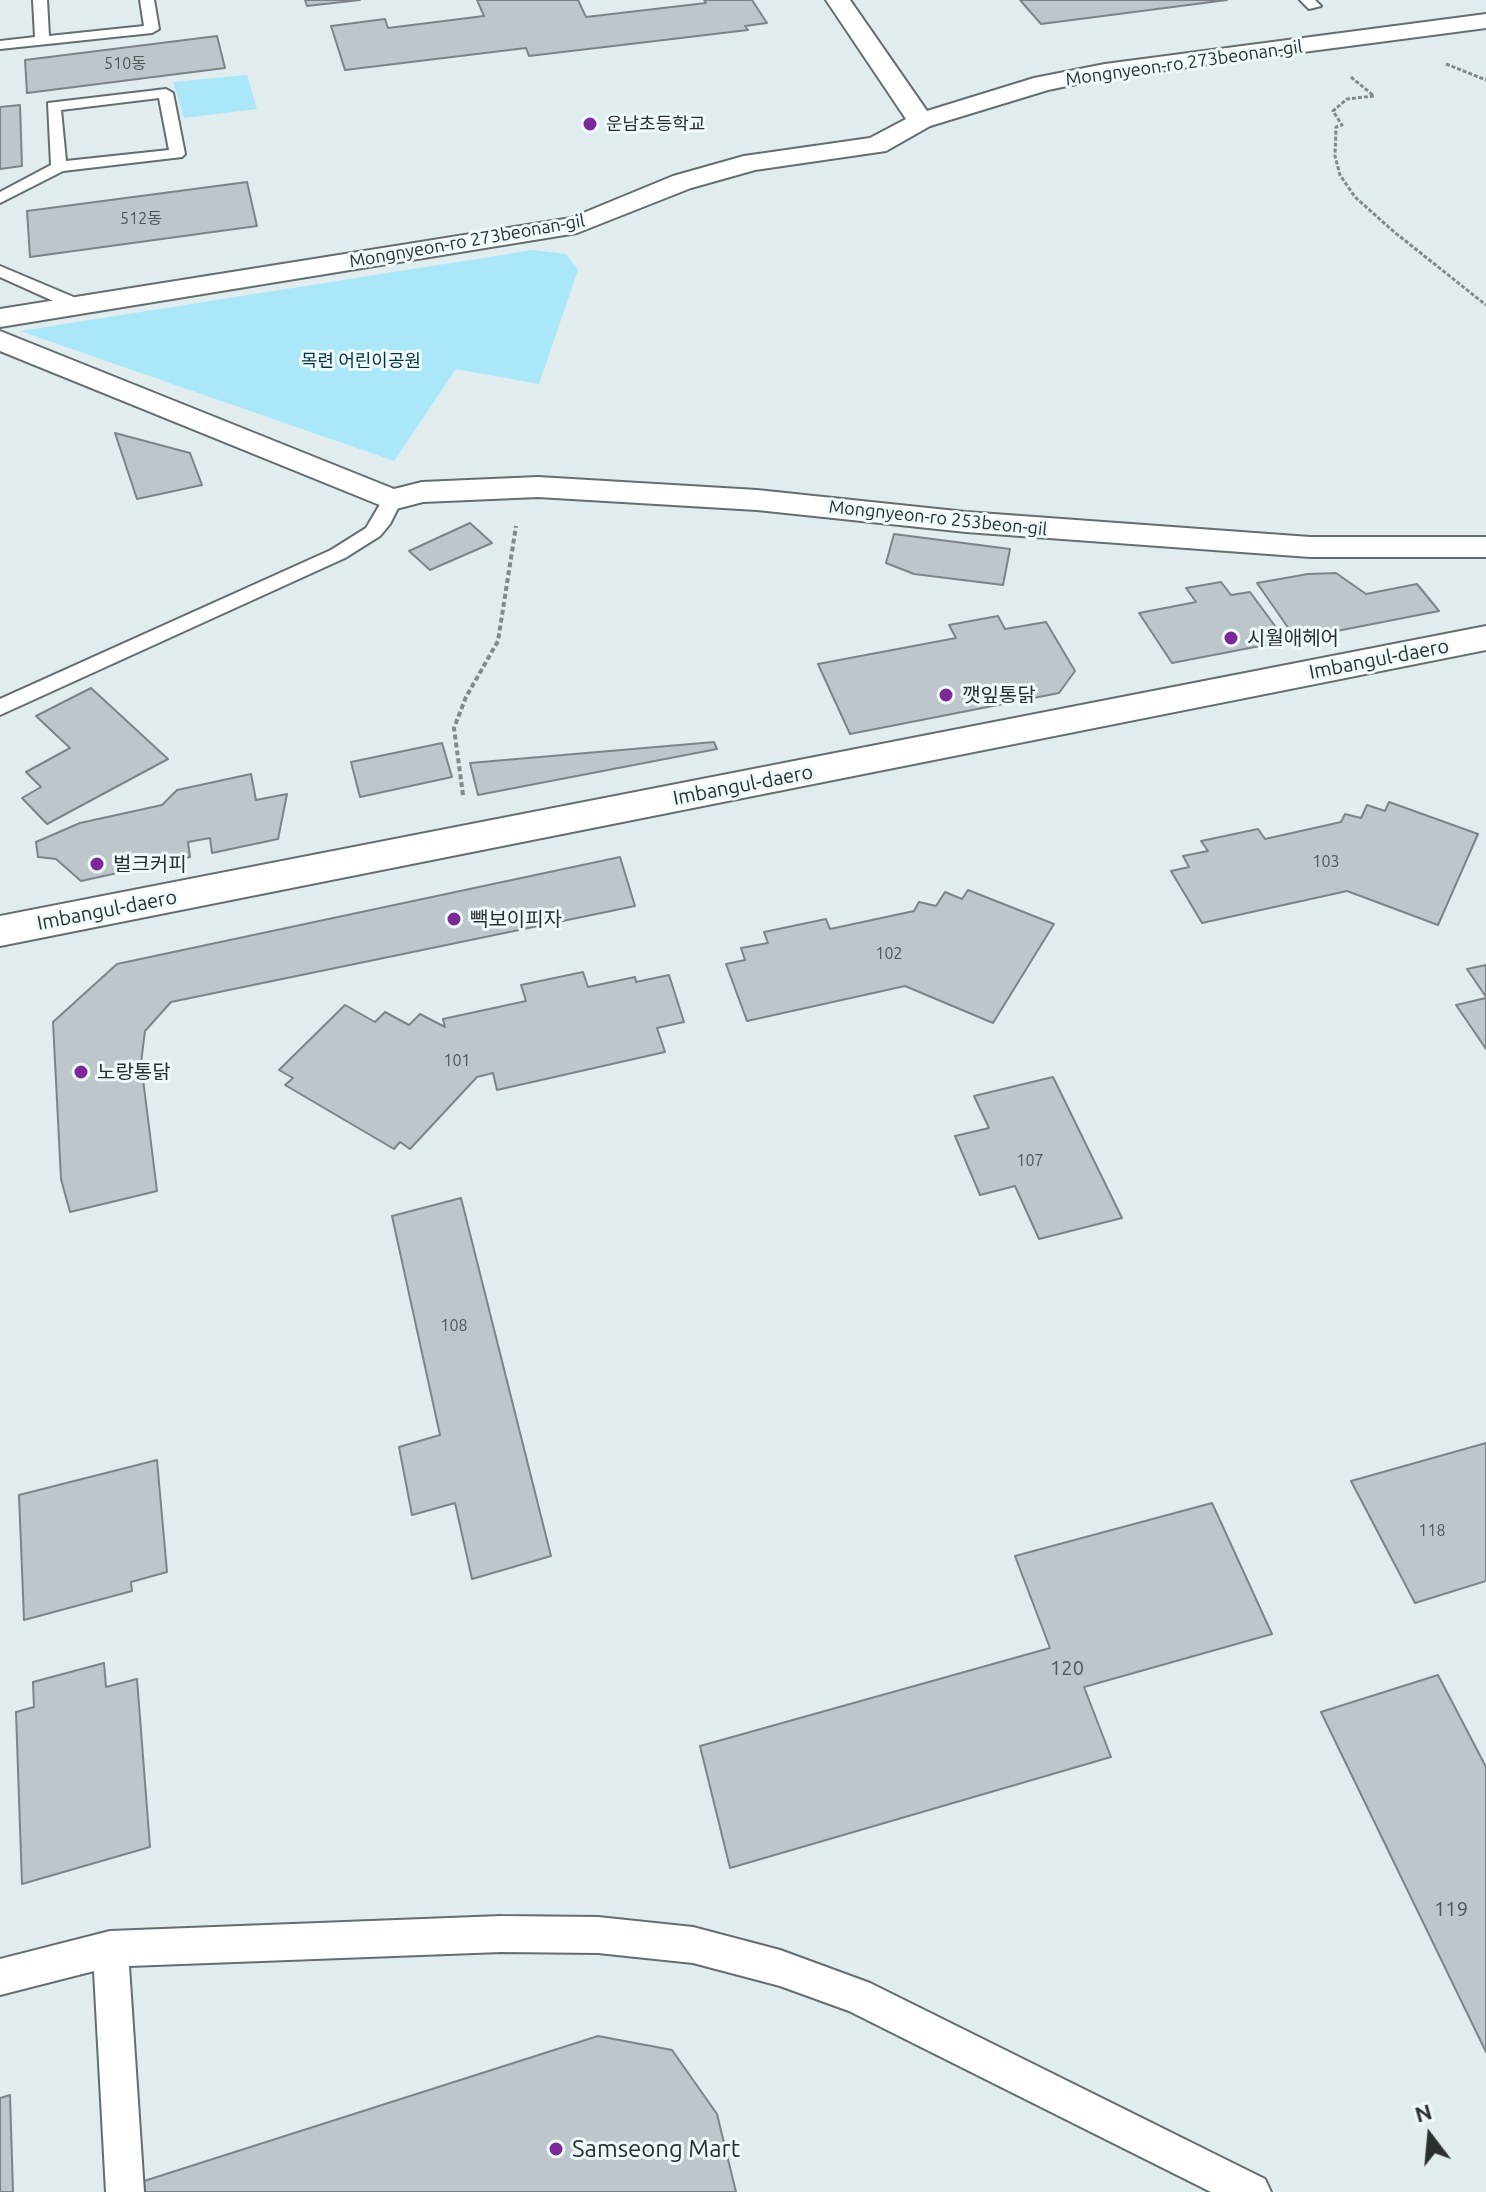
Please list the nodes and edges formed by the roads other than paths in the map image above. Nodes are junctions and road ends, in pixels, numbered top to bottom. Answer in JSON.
{"nodes":[{"id":1,"x":40,"y":0,"type":"edge"},
{"id":2,"x":147,"y":0,"type":"edge"},
{"id":3,"x":838,"y":0,"type":"edge"},
{"id":4,"x":1486,"y":21,"type":"edge"},
{"id":5,"x":42,"y":40,"type":"junction"},
{"id":6,"x":0,"y":45,"type":"edge"},
{"id":7,"x":921,"y":121,"type":"junction"},
{"id":8,"x":59,"y":167,"type":"junction"},
{"id":9,"x":0,"y":198,"type":"edge"},
{"id":10,"x":0,"y":271,"type":"edge"},
{"id":11,"x":77,"y":305,"type":"junction"},
{"id":12,"x":0,"y":318,"type":"edge"},
{"id":13,"x":0,"y":340,"type":"edge"},
{"id":14,"x":392,"y":500,"type":"junction"},
{"id":15,"x":1486,"y":547,"type":"edge"},
{"id":16,"x":1486,"y":638,"type":"edge"},
{"id":17,"x":0,"y":708,"type":"edge"},
{"id":18,"x":0,"y":931,"type":"edge"},
{"id":19,"x":110,"y":1949,"type":"junction"},
{"id":20,"x":0,"y":1977,"type":"edge"},
{"id":21,"x":125,"y":2192,"type":"edge"},
{"id":22,"x":1252,"y":2192,"type":"edge"}],
"edges":[{"from":1,"to":5,"type":"lane"},
{"from":2,"to":5,"type":"lane"},
{"from":3,"to":7,"type":"street"},
{"from":4,"to":7,"type":"street","name":"Mongnyeon-ro 273beonan-gil"},
{"from":5,"to":6,"type":"lane"},
{"from":7,"to":11,"type":"street","name":"Mongnyeon-ro 273beonan-gil"},
{"from":8,"to":8,"type":"lane"},
{"from":8,"to":9,"type":"lane"},
{"from":10,"to":11,"type":"lane"},
{"from":11,"to":12,"type":"street","name":"Mongnyeon-ro 273beonan-gil"},
{"from":13,"to":14,"type":"street"},
{"from":14,"to":15,"type":"street","name":"Mongnyeon-ro 253beon-gil"},
{"from":14,"to":17,"type":"lane"},
{"from":16,"to":18,"type":"street","name":"Imbangul-daero"},
{"from":19,"to":20,"type":"lane"},
{"from":19,"to":21,"type":"lane"},
{"from":19,"to":22,"type":"lane"}]}
